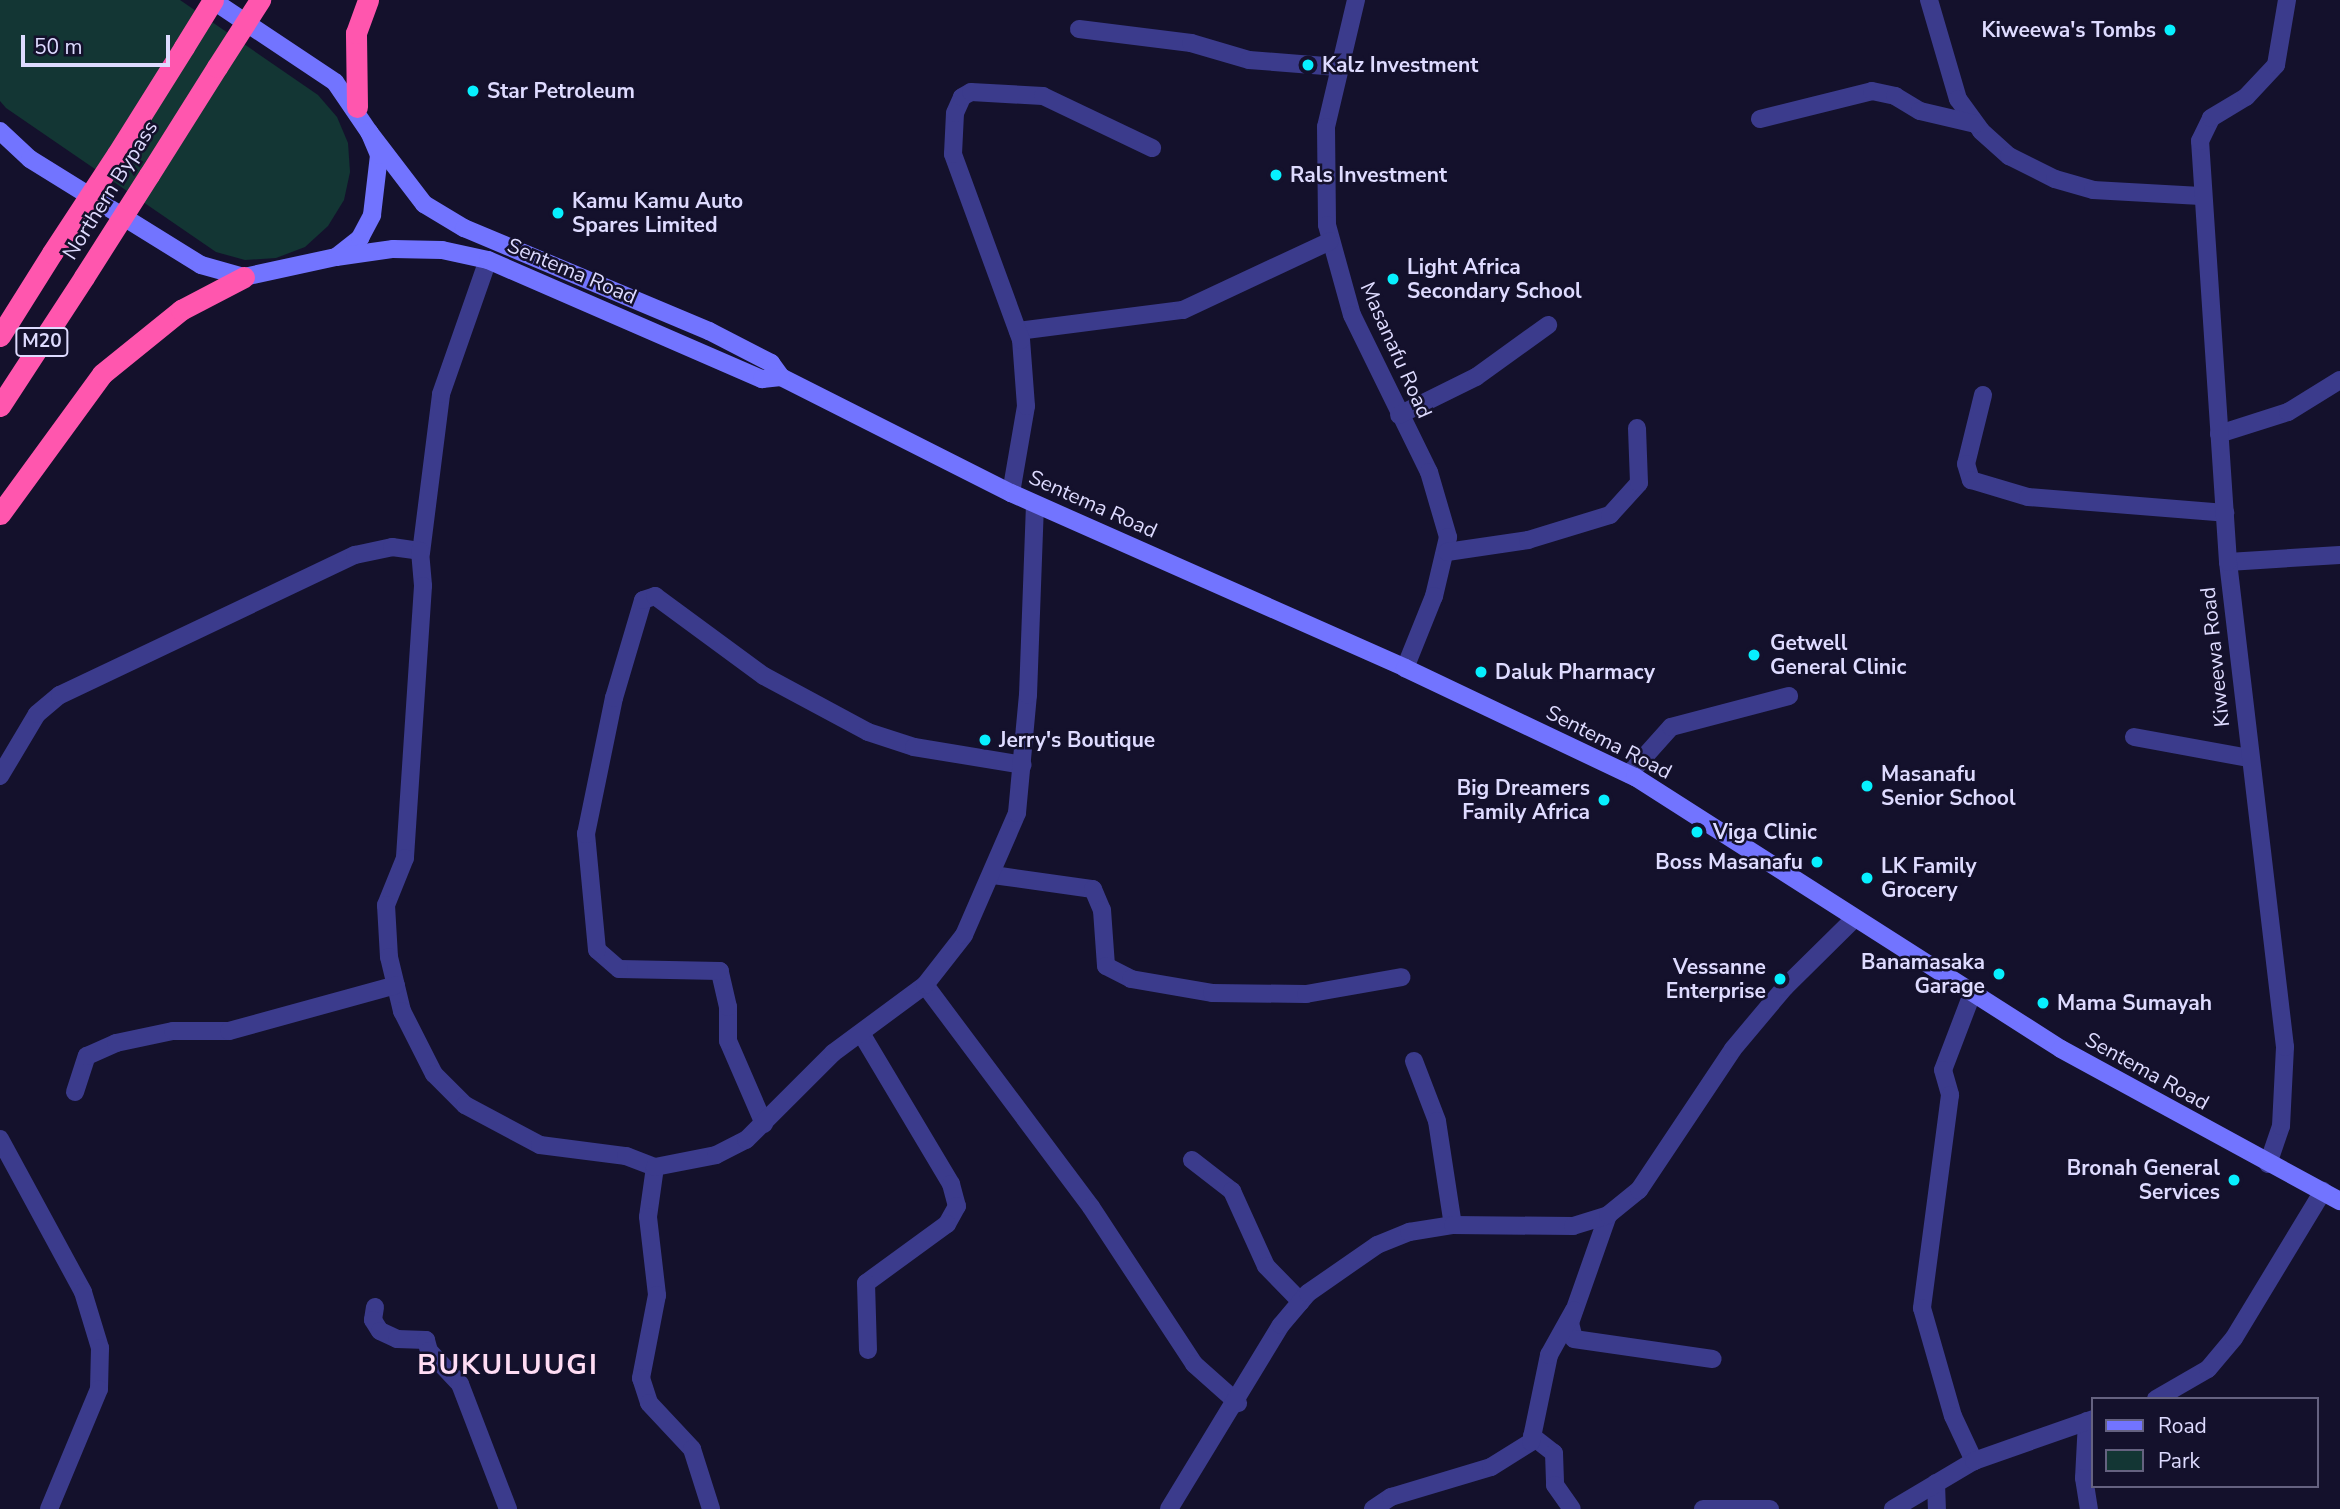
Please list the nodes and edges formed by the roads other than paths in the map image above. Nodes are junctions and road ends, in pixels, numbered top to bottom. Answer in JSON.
{"nodes":[{"id":1,"x":213,"y":0,"type":"edge"},
{"id":2,"x":260,"y":0,"type":"edge"},
{"id":3,"x":368,"y":0,"type":"edge"},
{"id":4,"x":1356,"y":0,"type":"edge"},
{"id":5,"x":1929,"y":0,"type":"edge"},
{"id":6,"x":2287,"y":0,"type":"edge"},
{"id":7,"x":1079,"y":29,"type":"dead end"},
{"id":8,"x":1338,"y":67,"type":"junction"},
{"id":9,"x":356,"y":107,"type":"junction"},
{"id":10,"x":1760,"y":119,"type":"dead end"},
{"id":11,"x":1976,"y":124,"type":"junction"},
{"id":12,"x":0,"y":131,"type":"edge"},
{"id":13,"x":369,"y":132,"type":"junction"},
{"id":14,"x":1152,"y":148,"type":"dead end"},
{"id":15,"x":2202,"y":196,"type":"junction"},
{"id":16,"x":1330,"y":241,"type":"junction"},
{"id":17,"x":336,"y":257,"type":"junction"},
{"id":18,"x":488,"y":260,"type":"junction"},
{"id":19,"x":244,"y":277,"type":"junction"},
{"id":20,"x":1548,"y":325,"type":"dead end"},
{"id":21,"x":1018,"y":331,"type":"junction"},
{"id":22,"x":0,"y":336,"type":"edge"},
{"id":23,"x":781,"y":377,"type":"junction"},
{"id":24,"x":2340,"y":380,"type":"edge"},
{"id":25,"x":1983,"y":395,"type":"dead end"},
{"id":26,"x":0,"y":406,"type":"edge"},
{"id":27,"x":1399,"y":415,"type":"junction"},
{"id":28,"x":1637,"y":428,"type":"dead end"},
{"id":29,"x":2219,"y":434,"type":"junction"},
{"id":30,"x":1011,"y":493,"type":"junction"},
{"id":31,"x":1035,"y":505,"type":"junction"},
{"id":32,"x":2225,"y":513,"type":"junction"},
{"id":33,"x":0,"y":514,"type":"edge"},
{"id":34,"x":1447,"y":552,"type":"junction"},
{"id":35,"x":421,"y":553,"type":"junction"},
{"id":36,"x":2340,"y":555,"type":"edge"},
{"id":37,"x":2228,"y":562,"type":"junction"},
{"id":38,"x":1405,"y":668,"type":"junction"},
{"id":39,"x":1789,"y":696,"type":"dead end"},
{"id":40,"x":2134,"y":737,"type":"dead end"},
{"id":41,"x":2248,"y":758,"type":"junction"},
{"id":42,"x":1023,"y":765,"type":"junction"},
{"id":43,"x":1629,"y":774,"type":"junction"},
{"id":44,"x":0,"y":776,"type":"edge"},
{"id":45,"x":993,"y":875,"type":"junction"},
{"id":46,"x":1855,"y":918,"type":"junction"},
{"id":47,"x":1402,"y":977,"type":"dead end"},
{"id":48,"x":396,"y":985,"type":"junction"},
{"id":49,"x":925,"y":985,"type":"junction"},
{"id":50,"x":1972,"y":994,"type":"junction"},
{"id":51,"x":861,"y":1033,"type":"junction"},
{"id":52,"x":1414,"y":1061,"type":"dead end"},
{"id":53,"x":75,"y":1092,"type":"dead end"},
{"id":54,"x":764,"y":1124,"type":"junction"},
{"id":55,"x":0,"y":1139,"type":"edge"},
{"id":56,"x":1192,"y":1160,"type":"dead end"},
{"id":57,"x":2268,"y":1164,"type":"junction"},
{"id":58,"x":655,"y":1167,"type":"junction"},
{"id":59,"x":2323,"y":1191,"type":"junction"},
{"id":60,"x":2340,"y":1201,"type":"edge"},
{"id":61,"x":1608,"y":1215,"type":"junction"},
{"id":62,"x":1453,"y":1226,"type":"junction"},
{"id":63,"x":1301,"y":1302,"type":"junction"},
{"id":64,"x":375,"y":1307,"type":"dead end"},
{"id":65,"x":1574,"y":1310,"type":"junction"},
{"id":66,"x":868,"y":1350,"type":"dead end"},
{"id":67,"x":1713,"y":1359,"type":"dead end"},
{"id":68,"x":2159,"y":1397,"type":"edge"},
{"id":69,"x":1238,"y":1403,"type":"junction"},
{"id":70,"x":2090,"y":1420,"type":"edge"},
{"id":71,"x":1532,"y":1436,"type":"junction"},
{"id":72,"x":1974,"y":1461,"type":"junction"},
{"id":73,"x":1936,"y":1483,"type":"junction"},
{"id":74,"x":1181,"y":1505,"type":"edge"},
{"id":75,"x":48,"y":1509,"type":"edge"},
{"id":76,"x":508,"y":1509,"type":"edge"},
{"id":77,"x":710,"y":1509,"type":"edge"},
{"id":78,"x":1373,"y":1509,"type":"edge"},
{"id":79,"x":1572,"y":1509,"type":"edge"},
{"id":80,"x":1703,"y":1509,"type":"edge"},
{"id":81,"x":1770,"y":1509,"type":"edge"},
{"id":82,"x":1893,"y":1509,"type":"edge"},
{"id":83,"x":1937,"y":1509,"type":"edge"},
{"id":84,"x":2089,"y":1509,"type":"edge"}],
"edges":[{"from":1,"to":9,"type":"main road"},
{"from":1,"to":22,"type":"highway","name":"Northern Bypass","number":"M20","bridge":true},
{"from":2,"to":26,"type":"highway","name":"Northern Bypass","number":"M20","bridge":true},
{"from":3,"to":9,"type":"highway"},
{"from":4,"to":8,"type":"street","name":"Masanafu Road"},
{"from":5,"to":11,"type":"street"},
{"from":6,"to":15,"type":"street","name":"Kiweewa Road"},
{"from":7,"to":8,"type":"street"},
{"from":8,"to":16,"type":"street","name":"Masanafu Road"},
{"from":9,"to":13,"type":"main road"},
{"from":10,"to":11,"type":"street"},
{"from":11,"to":15,"type":"street"},
{"from":12,"to":19,"type":"main road"},
{"from":13,"to":17,"type":"main road"},
{"from":13,"to":23,"type":"main road","name":"Sentema Road"},
{"from":14,"to":21,"type":"street"},
{"from":15,"to":29,"type":"street","name":"Kiweewa Road"},
{"from":16,"to":21,"type":"street"},
{"from":16,"to":27,"type":"street","name":"Masanafu Road"},
{"from":17,"to":18,"type":"main road","name":"Sentema Road"},
{"from":17,"to":19,"type":"main road","name":"Sentema Road"},
{"from":18,"to":23,"type":"main road","name":"Sentema Road"},
{"from":18,"to":35,"type":"street"},
{"from":19,"to":33,"type":"highway"},
{"from":20,"to":27,"type":"street"},
{"from":21,"to":30,"type":"street"},
{"from":23,"to":30,"type":"main road","name":"Sentema Road"},
{"from":24,"to":29,"type":"street"},
{"from":25,"to":32,"type":"street"},
{"from":27,"to":34,"type":"street","name":"Masanafu Road"},
{"from":28,"to":34,"type":"street"},
{"from":29,"to":32,"type":"street","name":"Kiweewa Road"},
{"from":30,"to":31,"type":"main road","name":"Sentema Road"},
{"from":31,"to":38,"type":"main road","name":"Sentema Road"},
{"from":31,"to":42,"type":"street"},
{"from":32,"to":37,"type":"street","name":"Kiweewa Road"},
{"from":34,"to":38,"type":"street","name":"Masanafu Road"},
{"from":35,"to":44,"type":"street"},
{"from":35,"to":48,"type":"street"},
{"from":36,"to":37,"type":"street"},
{"from":37,"to":41,"type":"street","name":"Kiweewa Road"},
{"from":38,"to":43,"type":"main road","name":"Sentema Road"},
{"from":39,"to":43,"type":"street"},
{"from":40,"to":41,"type":"street"},
{"from":41,"to":57,"type":"street","name":"Kiweewa Road"},
{"from":42,"to":45,"type":"street"},
{"from":42,"to":54,"type":"street"},
{"from":43,"to":46,"type":"main road","name":"Sentema Road"},
{"from":45,"to":47,"type":"street"},
{"from":45,"to":49,"type":"street"},
{"from":46,"to":50,"type":"main road","name":"Sentema Road"},
{"from":46,"to":61,"type":"street"},
{"from":48,"to":53,"type":"street"},
{"from":48,"to":58,"type":"street"},
{"from":49,"to":51,"type":"street"},
{"from":49,"to":69,"type":"street"},
{"from":50,"to":57,"type":"main road","name":"Sentema Road"},
{"from":50,"to":72,"type":"street"},
{"from":51,"to":54,"type":"street"},
{"from":51,"to":66,"type":"street"},
{"from":52,"to":62,"type":"street"},
{"from":54,"to":58,"type":"street"},
{"from":55,"to":75,"type":"street"},
{"from":56,"to":63,"type":"street"},
{"from":57,"to":59,"type":"main road","name":"Sentema Road"},
{"from":58,"to":77,"type":"street"},
{"from":59,"to":60,"type":"main road","name":"Sentema Road"},
{"from":59,"to":68,"type":"street"},
{"from":61,"to":62,"type":"street"},
{"from":61,"to":65,"type":"street"},
{"from":62,"to":63,"type":"street"},
{"from":63,"to":69,"type":"street"},
{"from":64,"to":76,"type":"street"},
{"from":65,"to":67,"type":"street"},
{"from":65,"to":71,"type":"street"},
{"from":69,"to":74,"type":"street"},
{"from":70,"to":72,"type":"street"},
{"from":70,"to":84,"type":"street"},
{"from":71,"to":78,"type":"street"},
{"from":71,"to":79,"type":"street"},
{"from":72,"to":73,"type":"street"},
{"from":73,"to":82,"type":"street"},
{"from":73,"to":83,"type":"street"},
{"from":80,"to":81,"type":"street"}]}
